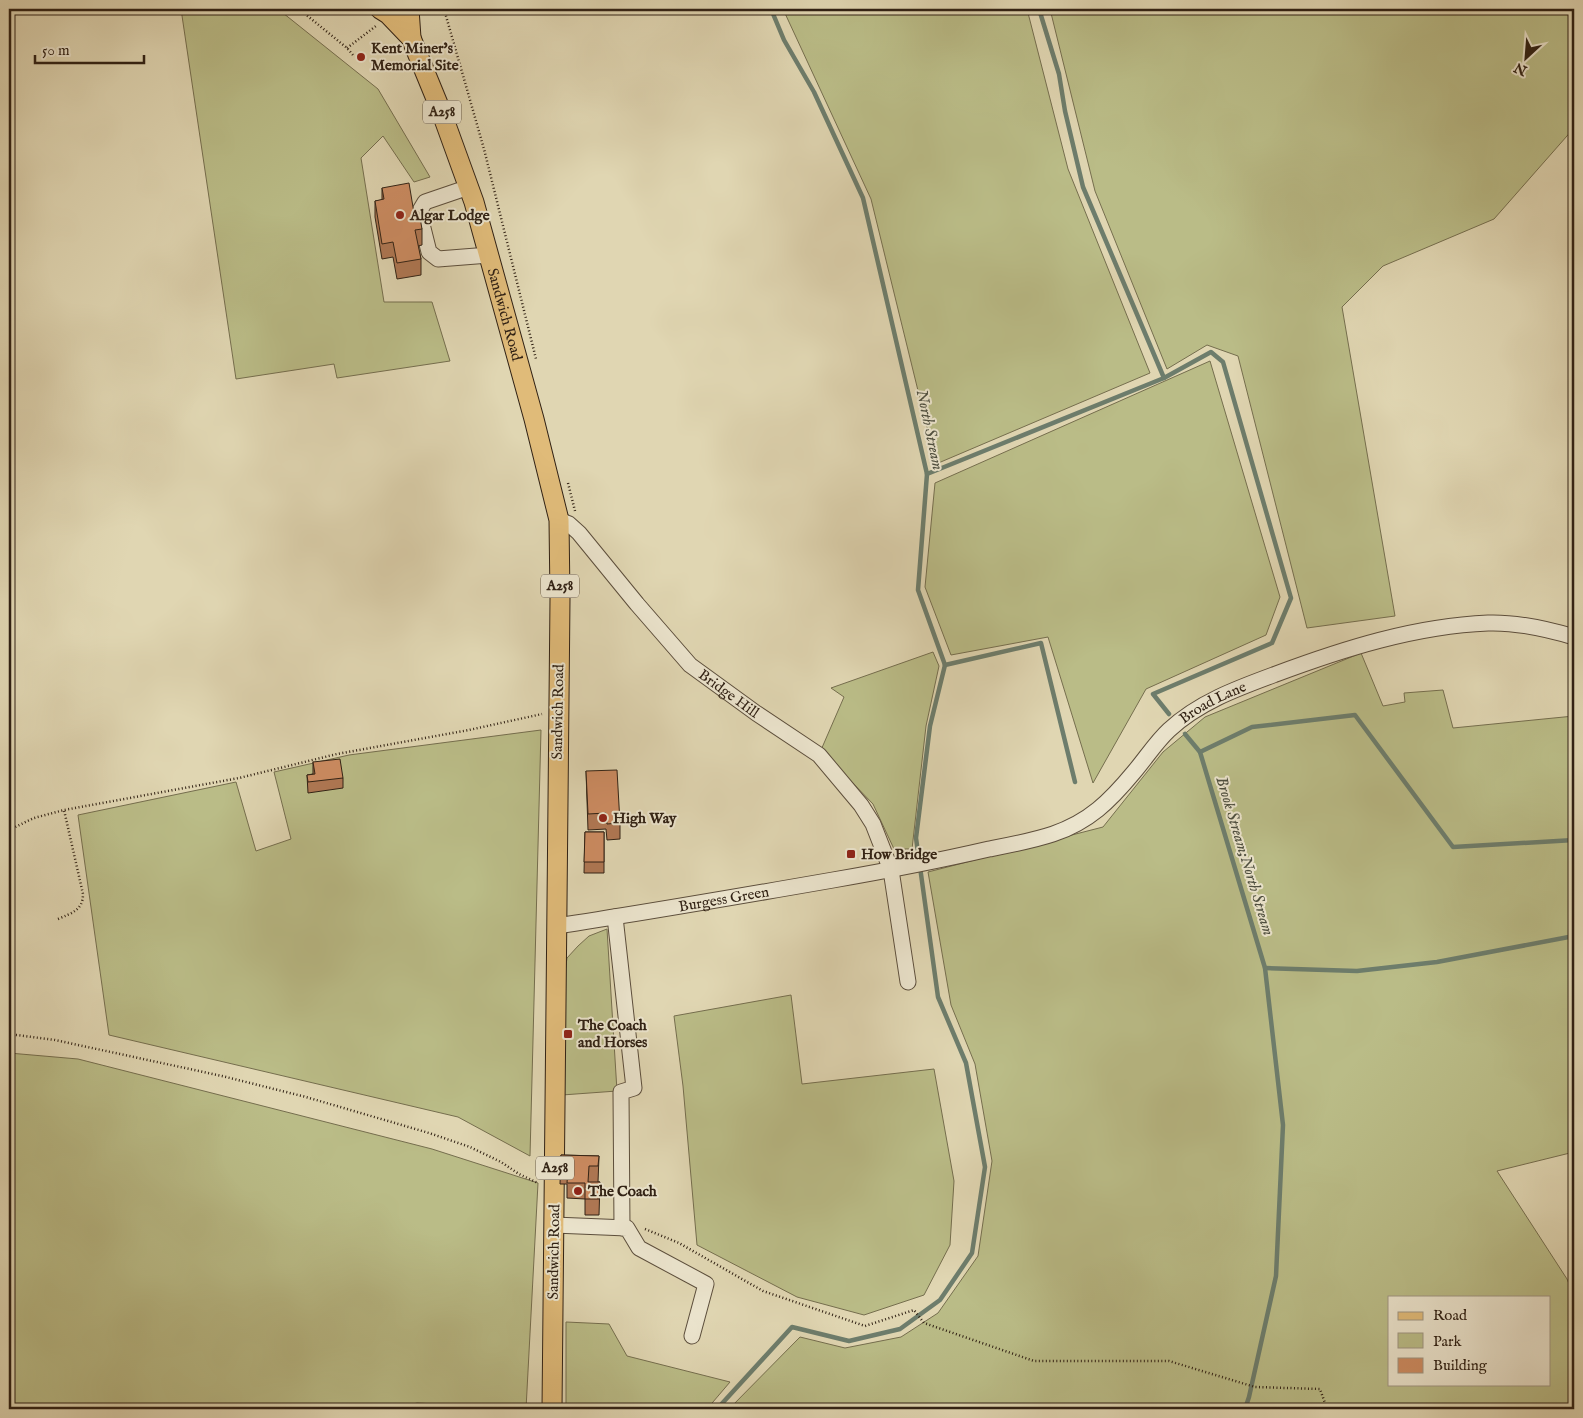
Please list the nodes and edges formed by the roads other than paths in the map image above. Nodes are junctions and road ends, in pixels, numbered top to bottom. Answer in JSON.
{"nodes":[{"id":1,"x":409,"y":9,"type":"edge"},
{"id":2,"x":377,"y":15,"type":"edge"},
{"id":3,"x":411,"y":38,"type":"junction"},
{"id":4,"x":469,"y":187,"type":"junction"},
{"id":5,"x":489,"y":255,"type":"junction"},
{"id":6,"x":559,"y":520,"type":"junction"},
{"id":7,"x":1574,"y":637,"type":"edge"},
{"id":8,"x":891,"y":870,"type":"junction"},
{"id":9,"x":615,"y":917,"type":"junction"},
{"id":10,"x":557,"y":926,"type":"junction"},
{"id":11,"x":908,"y":982,"type":"dead end"},
{"id":12,"x":554,"y":1224,"type":"junction"},
{"id":13,"x":624,"y":1228,"type":"junction"},
{"id":14,"x":692,"y":1336,"type":"dead end"},
{"id":15,"x":552,"y":1409,"type":"edge"}],
"edges":[{"from":1,"to":3,"type":"main road","name":"Sandwich Road","number":"A258"},
{"from":2,"to":3,"type":"main road","name":"Sandwich Road","number":"A258"},
{"from":3,"to":4,"type":"main road","name":"Sandwich Road","number":"A258"},
{"from":4,"to":5,"type":"main road","name":"Sandwich Road","number":"A258"},
{"from":4,"to":5,"type":"street"},
{"from":5,"to":6,"type":"main road","name":"Sandwich Road","number":"A258"},
{"from":6,"to":8,"type":"street","name":"Bridge Hill"},
{"from":6,"to":10,"type":"main road","name":"Sandwich Road","number":"A258"},
{"from":7,"to":8,"type":"street","name":"Broad Lane"},
{"from":8,"to":9,"type":"street","name":"Burgess Green"},
{"from":8,"to":11,"type":"street","name":"Bridge Hill"},
{"from":9,"to":10,"type":"street","name":"Burgess Green"},
{"from":9,"to":13,"type":"street"},
{"from":10,"to":12,"type":"main road","name":"Sandwich Road","number":"A258"},
{"from":12,"to":13,"type":"street"},
{"from":12,"to":15,"type":"main road","name":"Sandwich Road","number":"A258"},
{"from":13,"to":14,"type":"street"}]}
